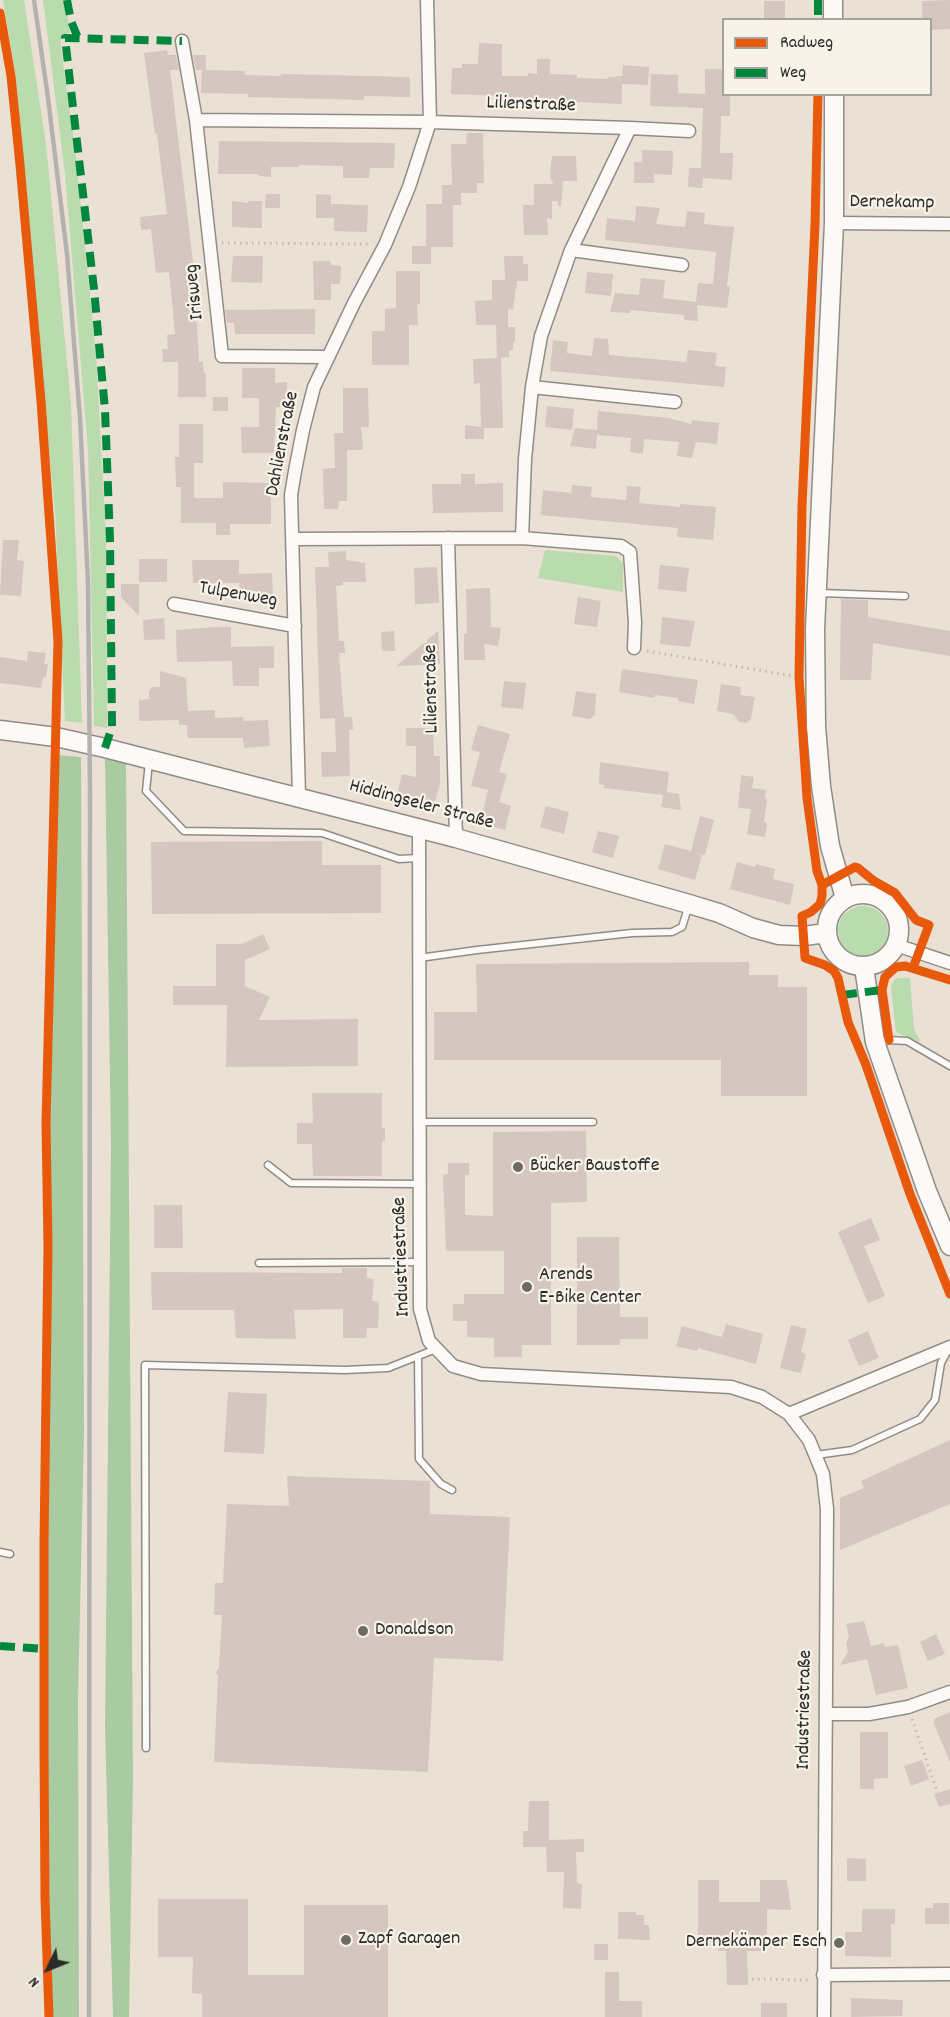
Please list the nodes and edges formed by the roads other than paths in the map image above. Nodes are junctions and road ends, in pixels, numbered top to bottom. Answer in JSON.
{"nodes":[{"id":1,"x":427,"y":0,"type":"edge"},
{"id":2,"x":833,"y":0,"type":"edge"},
{"id":3,"x":833,"y":18,"type":"edge"},
{"id":4,"x":182,"y":41,"type":"dead end"},
{"id":5,"x":834,"y":96,"type":"edge"},
{"id":6,"x":196,"y":120,"type":"junction"},
{"id":7,"x":430,"y":122,"type":"junction"},
{"id":8,"x":630,"y":128,"type":"junction"},
{"id":9,"x":689,"y":131,"type":"dead end"},
{"id":10,"x":834,"y":223,"type":"junction"},
{"id":11,"x":950,"y":224,"type":"edge"},
{"id":12,"x":571,"y":250,"type":"junction"},
{"id":13,"x":682,"y":265,"type":"dead end"},
{"id":14,"x":327,"y":357,"type":"junction"},
{"id":15,"x":532,"y":387,"type":"junction"},
{"id":16,"x":675,"y":402,"type":"dead end"},
{"id":17,"x":448,"y":538,"type":"junction"},
{"id":18,"x":522,"y":538,"type":"junction"},
{"id":19,"x":293,"y":539,"type":"junction"},
{"id":20,"x":817,"y":593,"type":"junction"},
{"id":21,"x":905,"y":596,"type":"dead end"},
{"id":22,"x":174,"y":604,"type":"dead end"},
{"id":23,"x":295,"y":626,"type":"junction"},
{"id":24,"x":634,"y":648,"type":"road end"},
{"id":25,"x":0,"y":730,"type":"edge"},
{"id":26,"x":149,"y":759,"type":"junction"},
{"id":27,"x":299,"y":797,"type":"junction"},
{"id":28,"x":419,"y":829,"type":"junction"},
{"id":29,"x":456,"y":838,"type":"junction"},
{"id":30,"x":419,"y":858,"type":"junction"},
{"id":31,"x":845,"y":898,"type":"junction"},
{"id":32,"x":689,"y":904,"type":"junction"},
{"id":33,"x":826,"y":933,"type":"junction"},
{"id":34,"x":896,"y":945,"type":"junction"},
{"id":35,"x":419,"y":958,"type":"junction"},
{"id":36,"x":950,"y":963,"type":"edge"},
{"id":37,"x":864,"y":967,"type":"junction"},
{"id":38,"x":875,"y":1042,"type":"junction"},
{"id":39,"x":950,"y":1066,"type":"edge"},
{"id":40,"x":420,"y":1122,"type":"junction"},
{"id":41,"x":593,"y":1122,"type":"dead end"},
{"id":42,"x":268,"y":1164,"type":"dead end"},
{"id":43,"x":420,"y":1184,"type":"junction"},
{"id":44,"x":950,"y":1246,"type":"edge"},
{"id":45,"x":420,"y":1262,"type":"junction"},
{"id":46,"x":259,"y":1263,"type":"dead end"},
{"id":47,"x":950,"y":1347,"type":"edge"},
{"id":48,"x":436,"y":1349,"type":"junction"},
{"id":49,"x":418,"y":1356,"type":"junction"},
{"id":50,"x":789,"y":1414,"type":"junction"},
{"id":51,"x":815,"y":1455,"type":"junction"},
{"id":52,"x":452,"y":1491,"type":"dead end"},
{"id":53,"x":0,"y":1552,"type":"edge"},
{"id":54,"x":10,"y":1554,"type":"dead end"},
{"id":55,"x":950,"y":1692,"type":"edge"},
{"id":56,"x":826,"y":1714,"type":"junction"},
{"id":57,"x":146,"y":1748,"type":"dead end"},
{"id":58,"x":950,"y":1974,"type":"edge"},
{"id":59,"x":823,"y":1978,"type":"junction"},
{"id":60,"x":824,"y":2017,"type":"edge"}],
"edges":[{"from":1,"to":7,"type":"street","name":"Dahlienstraße"},
{"from":2,"to":3,"type":"street"},
{"from":4,"to":6,"type":"street","name":"Irisweg"},
{"from":5,"to":10,"type":"street"},
{"from":6,"to":7,"type":"street"},
{"from":6,"to":14,"type":"street","name":"Irisweg"},
{"from":7,"to":8,"type":"street","name":"Lilienstraße"},
{"from":7,"to":14,"type":"street","name":"Dahlienstraße"},
{"from":8,"to":9,"type":"street","name":"Lilienstraße"},
{"from":8,"to":12,"type":"street"},
{"from":10,"to":11,"type":"street","name":"Dernekamp"},
{"from":10,"to":20,"type":"street"},
{"from":12,"to":13,"type":"street"},
{"from":12,"to":15,"type":"street"},
{"from":14,"to":19,"type":"street","name":"Dahlienstraße"},
{"from":15,"to":16,"type":"street"},
{"from":15,"to":18,"type":"street"},
{"from":17,"to":18,"type":"street"},
{"from":17,"to":19,"type":"street"},
{"from":17,"to":29,"type":"street","name":"Lilienstraße"},
{"from":18,"to":24,"type":"street"},
{"from":19,"to":23,"type":"street","name":"Dahlienstraße"},
{"from":20,"to":21,"type":"lane"},
{"from":20,"to":31,"type":"street"},
{"from":22,"to":23,"type":"street","name":"Tulpenweg"},
{"from":23,"to":27,"type":"street","name":"Dahlienstraße"},
{"from":25,"to":26,"type":"street","name":"Hiddingseler Straße"},
{"from":26,"to":27,"type":"street","name":"Hiddingseler Straße"},
{"from":26,"to":30,"type":"lane"},
{"from":27,"to":28,"type":"street","name":"Hiddingseler Straße"},
{"from":28,"to":29,"type":"street","name":"Hiddingseler Straße"},
{"from":28,"to":30,"type":"street","name":"Industriestraße"},
{"from":29,"to":32,"type":"street","name":"Hiddingseler Straße"},
{"from":30,"to":35,"type":"street","name":"Industriestraße"},
{"from":31,"to":33,"type":"street"},
{"from":31,"to":34,"type":"street"},
{"from":32,"to":33,"type":"street","name":"Hiddingseler Straße"},
{"from":32,"to":35,"type":"lane"},
{"from":33,"to":37,"type":"street"},
{"from":34,"to":36,"type":"street"},
{"from":34,"to":37,"type":"street"},
{"from":35,"to":40,"type":"street","name":"Industriestraße"},
{"from":37,"to":38,"type":"street"},
{"from":38,"to":39,"type":"lane"},
{"from":38,"to":44,"type":"street"},
{"from":40,"to":41,"type":"lane"},
{"from":40,"to":43,"type":"street","name":"Industriestraße"},
{"from":42,"to":43,"type":"lane"},
{"from":43,"to":45,"type":"street","name":"Industriestraße"},
{"from":45,"to":46,"type":"lane"},
{"from":45,"to":48,"type":"street","name":"Industriestraße"},
{"from":47,"to":50,"type":"street"},
{"from":47,"to":51,"type":"lane"},
{"from":48,"to":49,"type":"lane"},
{"from":48,"to":50,"type":"street","name":"Industriestraße"},
{"from":49,"to":52,"type":"lane"},
{"from":49,"to":57,"type":"lane"},
{"from":50,"to":51,"type":"street","name":"Industriestraße"},
{"from":51,"to":56,"type":"street","name":"Industriestraße"},
{"from":53,"to":54,"type":"lane"},
{"from":55,"to":56,"type":"street"},
{"from":56,"to":59,"type":"street","name":"Industriestraße"},
{"from":58,"to":59,"type":"street"},
{"from":59,"to":60,"type":"street","name":"Industriestraße"}]}
